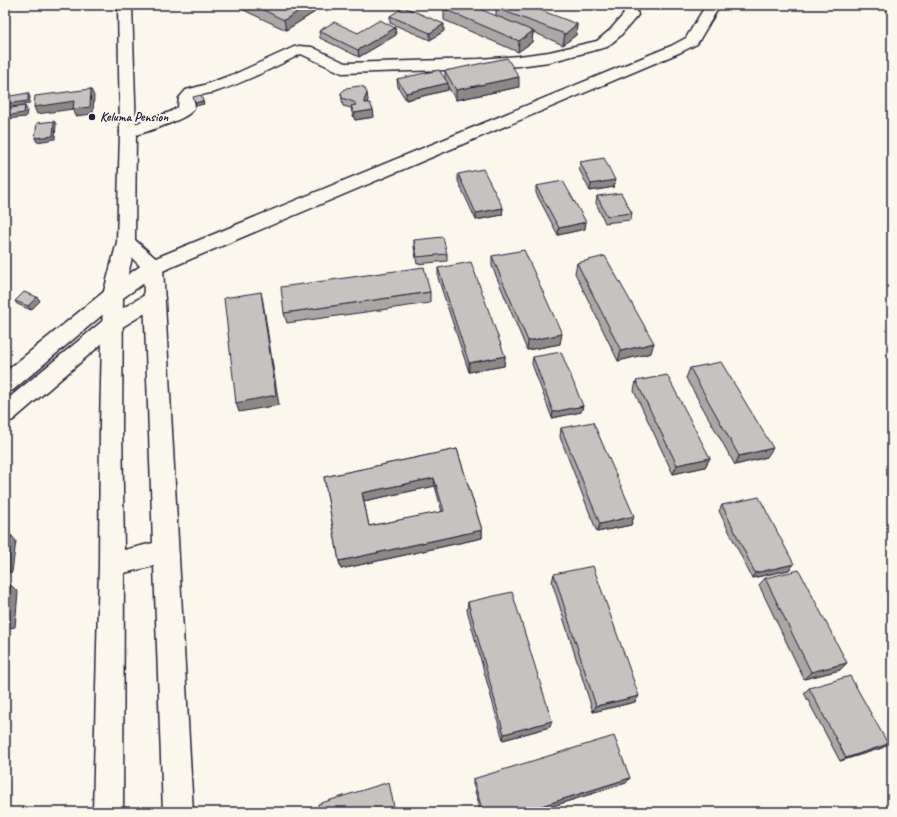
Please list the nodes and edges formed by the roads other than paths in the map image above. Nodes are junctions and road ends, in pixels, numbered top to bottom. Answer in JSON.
{"nodes":[{"id":1,"x":124,"y":5,"type":"edge"},
{"id":2,"x":626,"y":5,"type":"edge"},
{"id":3,"x":713,"y":5,"type":"edge"},
{"id":4,"x":128,"y":132,"type":"junction"},
{"id":5,"x":126,"y":242,"type":"junction"},
{"id":6,"x":153,"y":267,"type":"junction"},
{"id":7,"x":113,"y":295,"type":"junction"},
{"id":8,"x":155,"y":298,"type":"junction"},
{"id":9,"x":112,"y":324,"type":"junction"},
{"id":10,"x":8,"y":377,"type":"edge"},
{"id":11,"x":5,"y":414,"type":"edge"},
{"id":12,"x":166,"y":552,"type":"junction"},
{"id":13,"x":112,"y":564,"type":"junction"},
{"id":14,"x":108,"y":812,"type":"edge"},
{"id":15,"x":178,"y":812,"type":"edge"}],
"edges":[{"from":1,"to":4,"type":"street"},
{"from":2,"to":4,"type":"street"},
{"from":3,"to":6,"type":"street"},
{"from":4,"to":5,"type":"street"},
{"from":5,"to":6,"type":"street"},
{"from":5,"to":7,"type":"street"},
{"from":6,"to":7,"type":"street"},
{"from":6,"to":8,"type":"street"},
{"from":7,"to":9,"type":"street"},
{"from":7,"to":10,"type":"street"},
{"from":8,"to":9,"type":"street"},
{"from":8,"to":12,"type":"street"},
{"from":9,"to":11,"type":"street"},
{"from":9,"to":13,"type":"street"},
{"from":12,"to":13,"type":"street"},
{"from":12,"to":15,"type":"street"},
{"from":13,"to":14,"type":"street"}]}
